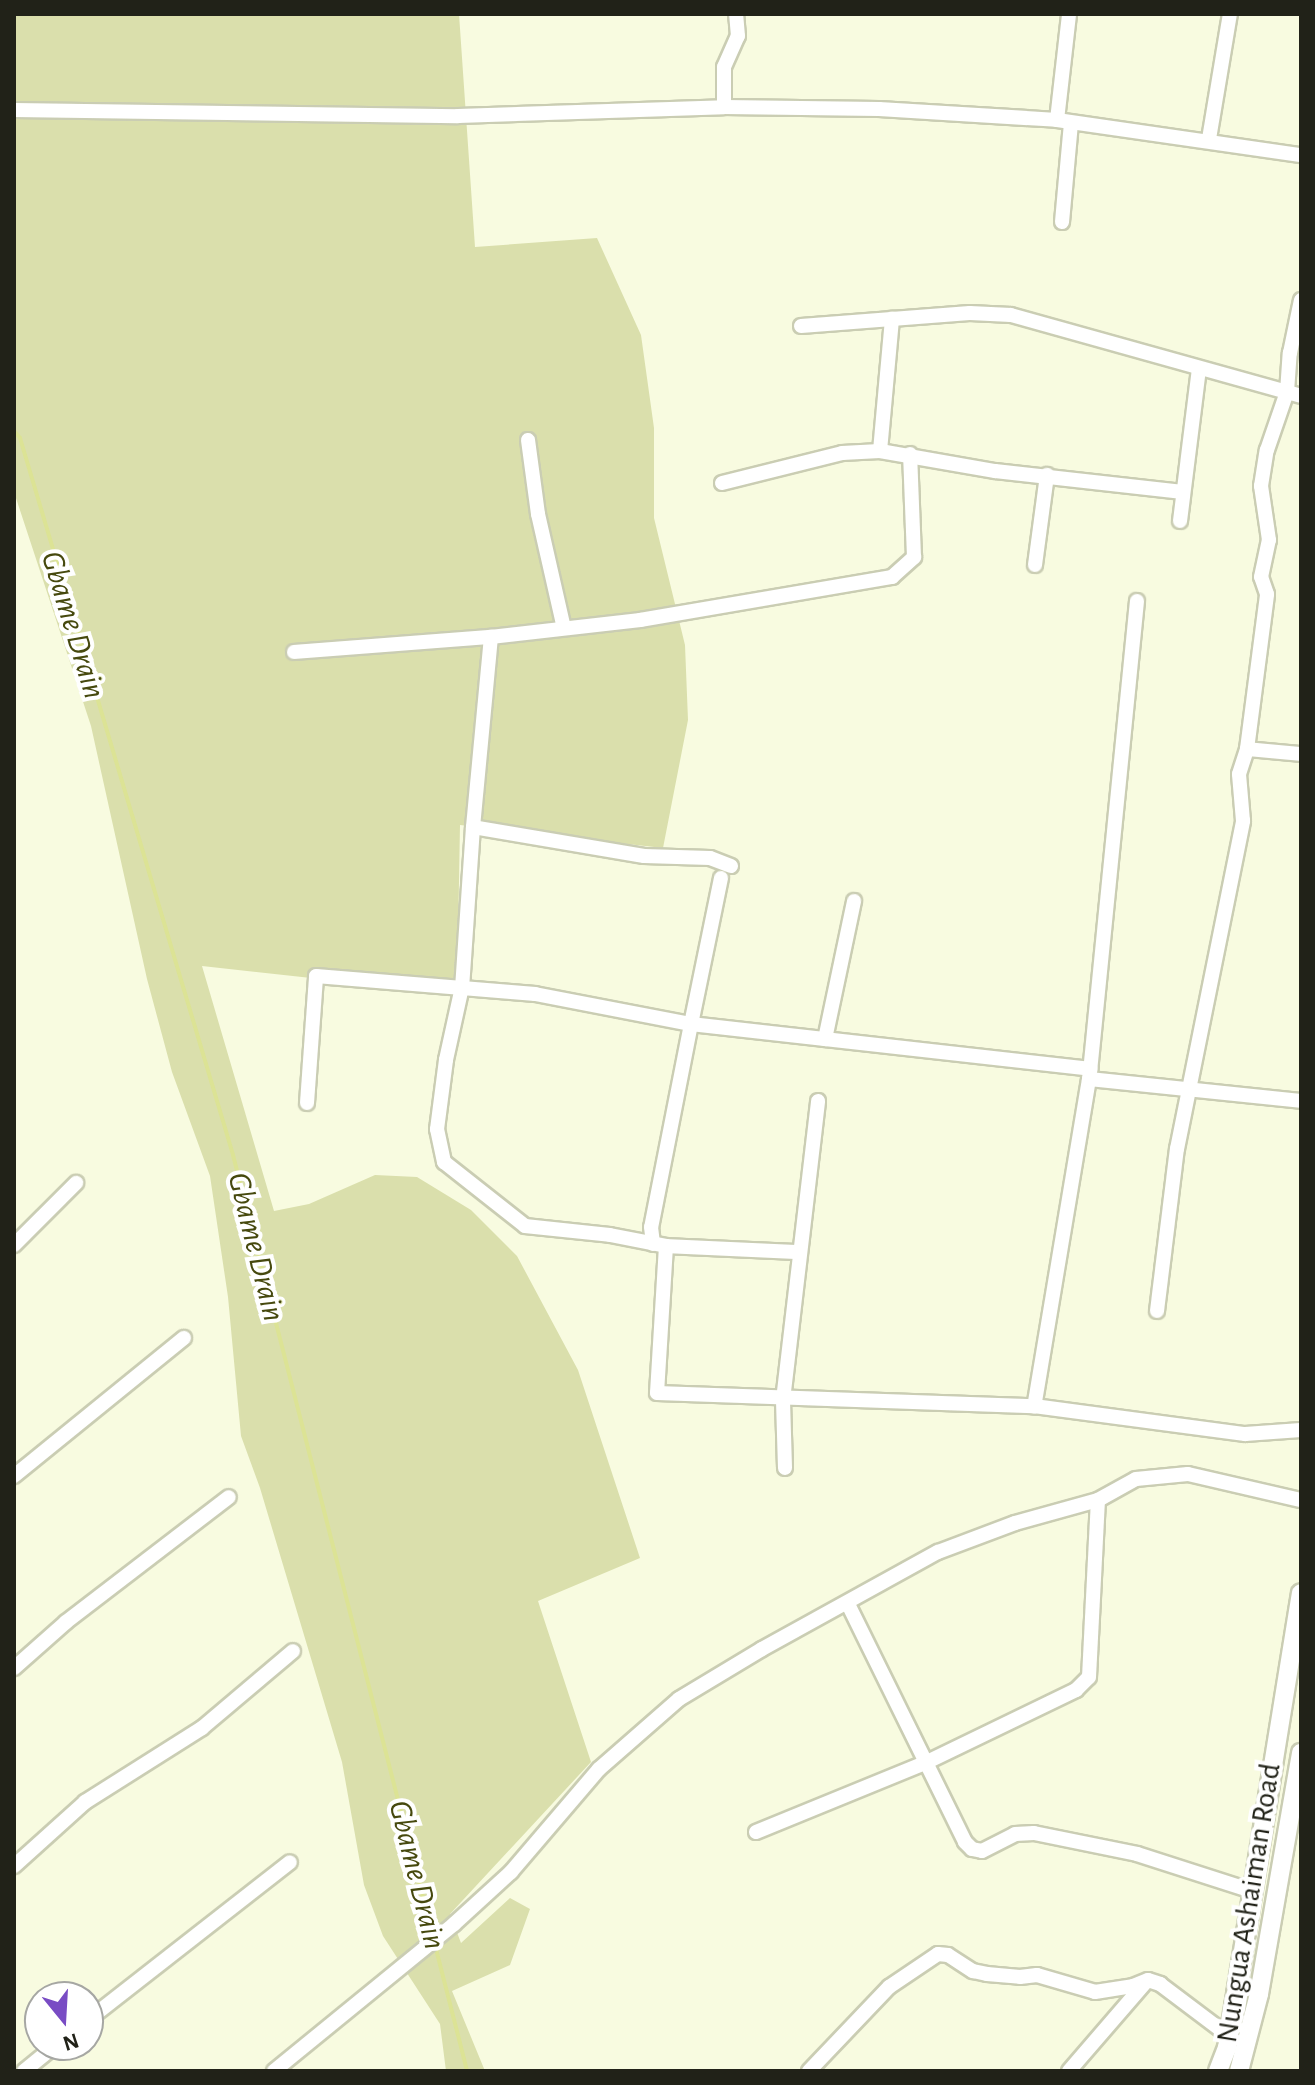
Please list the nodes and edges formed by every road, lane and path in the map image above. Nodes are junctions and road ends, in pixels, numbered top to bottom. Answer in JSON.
{"nodes":[{"id":1,"x":736,"y":14,"type":"edge"},
{"id":2,"x":1069,"y":14,"type":"edge"},
{"id":3,"x":1230,"y":14,"type":"edge"},
{"id":4,"x":724,"y":107,"type":"junction"},
{"id":5,"x":14,"y":110,"type":"edge"},
{"id":6,"x":1064,"y":121,"type":"junction"},
{"id":7,"x":1209,"y":139,"type":"junction"},
{"id":8,"x":1301,"y":155,"type":"edge"},
{"id":9,"x":1062,"y":222,"type":"dead end"},
{"id":10,"x":1301,"y":300,"type":"edge"},
{"id":11,"x":892,"y":319,"type":"junction"},
{"id":12,"x":801,"y":326,"type":"dead end"},
{"id":13,"x":1199,"y":369,"type":"junction"},
{"id":14,"x":1294,"y":394,"type":"edge"},
{"id":15,"x":528,"y":440,"type":"dead end"},
{"id":16,"x":880,"y":451,"type":"junction"},
{"id":17,"x":910,"y":454,"type":"junction"},
{"id":18,"x":1047,"y":475,"type":"junction"},
{"id":19,"x":722,"y":483,"type":"dead end"},
{"id":20,"x":1183,"y":492,"type":"junction"},
{"id":21,"x":1180,"y":521,"type":"dead end"},
{"id":22,"x":1035,"y":565,"type":"dead end"},
{"id":23,"x":1137,"y":601,"type":"dead end"},
{"id":24,"x":564,"y":628,"type":"junction"},
{"id":25,"x":491,"y":637,"type":"junction"},
{"id":26,"x":294,"y":652,"type":"dead end"},
{"id":27,"x":1247,"y":749,"type":"junction"},
{"id":28,"x":1301,"y":754,"type":"edge"},
{"id":29,"x":473,"y":827,"type":"junction"},
{"id":30,"x":731,"y":866,"type":"dead end"},
{"id":31,"x":721,"y":878,"type":"dead end"},
{"id":32,"x":854,"y":901,"type":"dead end"},
{"id":33,"x":462,"y":987,"type":"junction"},
{"id":34,"x":691,"y":1024,"type":"junction"},
{"id":35,"x":825,"y":1039,"type":"junction"},
{"id":36,"x":1090,"y":1074,"type":"junction"},
{"id":37,"x":1189,"y":1088,"type":"junction"},
{"id":38,"x":818,"y":1101,"type":"dead end"},
{"id":39,"x":1301,"y":1101,"type":"edge"},
{"id":40,"x":307,"y":1103,"type":"dead end"},
{"id":41,"x":76,"y":1183,"type":"dead end"},
{"id":42,"x":14,"y":1245,"type":"edge"},
{"id":43,"x":660,"y":1245,"type":"junction"},
{"id":44,"x":800,"y":1252,"type":"junction"},
{"id":45,"x":1157,"y":1311,"type":"dead end"},
{"id":46,"x":184,"y":1338,"type":"dead end"},
{"id":47,"x":783,"y":1400,"type":"junction"},
{"id":48,"x":1034,"y":1406,"type":"junction"},
{"id":49,"x":1301,"y":1430,"type":"edge"},
{"id":50,"x":785,"y":1468,"type":"dead end"},
{"id":51,"x":14,"y":1476,"type":"edge"},
{"id":52,"x":229,"y":1497,"type":"dead end"},
{"id":53,"x":1098,"y":1500,"type":"junction"},
{"id":54,"x":1301,"y":1500,"type":"edge"},
{"id":55,"x":1301,"y":1593,"type":"edge"},
{"id":56,"x":848,"y":1604,"type":"junction"},
{"id":57,"x":293,"y":1651,"type":"dead end"},
{"id":58,"x":14,"y":1668,"type":"edge"},
{"id":59,"x":1301,"y":1753,"type":"edge"},
{"id":60,"x":925,"y":1763,"type":"junction"},
{"id":61,"x":756,"y":1832,"type":"dead end"},
{"id":62,"x":290,"y":1862,"type":"dead end"},
{"id":63,"x":14,"y":1866,"type":"edge"},
{"id":64,"x":1252,"y":1891,"type":"junction"},
{"id":65,"x":1148,"y":1980,"type":"junction"},
{"id":66,"x":104,"y":2007,"type":"edge"},
{"id":67,"x":1229,"y":2036,"type":"junction"},
{"id":68,"x":274,"y":2071,"type":"edge"},
{"id":69,"x":809,"y":2071,"type":"edge"},
{"id":70,"x":1069,"y":2071,"type":"edge"},
{"id":71,"x":1218,"y":2071,"type":"edge"},
{"id":72,"x":1239,"y":2071,"type":"edge"}],
"edges":[{"from":1,"to":4,"type":"street"},
{"from":2,"to":6,"type":"street"},
{"from":3,"to":7,"type":"street"},
{"from":4,"to":5,"type":"street"},
{"from":4,"to":6,"type":"street"},
{"from":6,"to":7,"type":"street"},
{"from":6,"to":9,"type":"street"},
{"from":7,"to":8,"type":"street"},
{"from":10,"to":14,"type":"street"},
{"from":11,"to":12,"type":"street"},
{"from":11,"to":13,"type":"street"},
{"from":11,"to":16,"type":"street"},
{"from":13,"to":14,"type":"street"},
{"from":13,"to":20,"type":"street"},
{"from":14,"to":27,"type":"street"},
{"from":15,"to":24,"type":"street"},
{"from":16,"to":17,"type":"street"},
{"from":16,"to":19,"type":"street"},
{"from":17,"to":18,"type":"street"},
{"from":17,"to":24,"type":"street"},
{"from":18,"to":20,"type":"street"},
{"from":18,"to":22,"type":"street"},
{"from":20,"to":21,"type":"street"},
{"from":23,"to":36,"type":"street"},
{"from":24,"to":25,"type":"street"},
{"from":25,"to":26,"type":"street"},
{"from":25,"to":29,"type":"street"},
{"from":27,"to":28,"type":"street"},
{"from":27,"to":37,"type":"street"},
{"from":29,"to":30,"type":"street"},
{"from":29,"to":33,"type":"street"},
{"from":31,"to":34,"type":"street"},
{"from":32,"to":35,"type":"street"},
{"from":33,"to":34,"type":"street"},
{"from":33,"to":40,"type":"street"},
{"from":33,"to":43,"type":"street"},
{"from":34,"to":35,"type":"street"},
{"from":34,"to":43,"type":"street"},
{"from":35,"to":36,"type":"street"},
{"from":36,"to":37,"type":"street"},
{"from":36,"to":48,"type":"street"},
{"from":37,"to":39,"type":"street"},
{"from":37,"to":45,"type":"street"},
{"from":38,"to":44,"type":"street"},
{"from":41,"to":42,"type":"street"},
{"from":43,"to":44,"type":"street"},
{"from":43,"to":47,"type":"street"},
{"from":44,"to":47,"type":"street"},
{"from":46,"to":51,"type":"street"},
{"from":47,"to":48,"type":"street"},
{"from":47,"to":50,"type":"street"},
{"from":48,"to":49,"type":"street"},
{"from":52,"to":58,"type":"street"},
{"from":53,"to":54,"type":"street"},
{"from":53,"to":56,"type":"street"},
{"from":53,"to":60,"type":"street"},
{"from":55,"to":64,"type":"main road","name":"Nungua Ashaiman Road"},
{"from":56,"to":60,"type":"street"},
{"from":56,"to":68,"type":"street"},
{"from":57,"to":63,"type":"street"},
{"from":59,"to":72,"type":"main road","name":"Nungua Ashaiman Road"},
{"from":60,"to":61,"type":"street"},
{"from":60,"to":64,"type":"street"},
{"from":62,"to":66,"type":"street"},
{"from":64,"to":67,"type":"main road","name":"Nungua Ashaiman Road"},
{"from":65,"to":67,"type":"street"},
{"from":65,"to":69,"type":"street"},
{"from":65,"to":70,"type":"street"},
{"from":67,"to":71,"type":"main road","name":"Nungua Ashaiman Road"}]}
